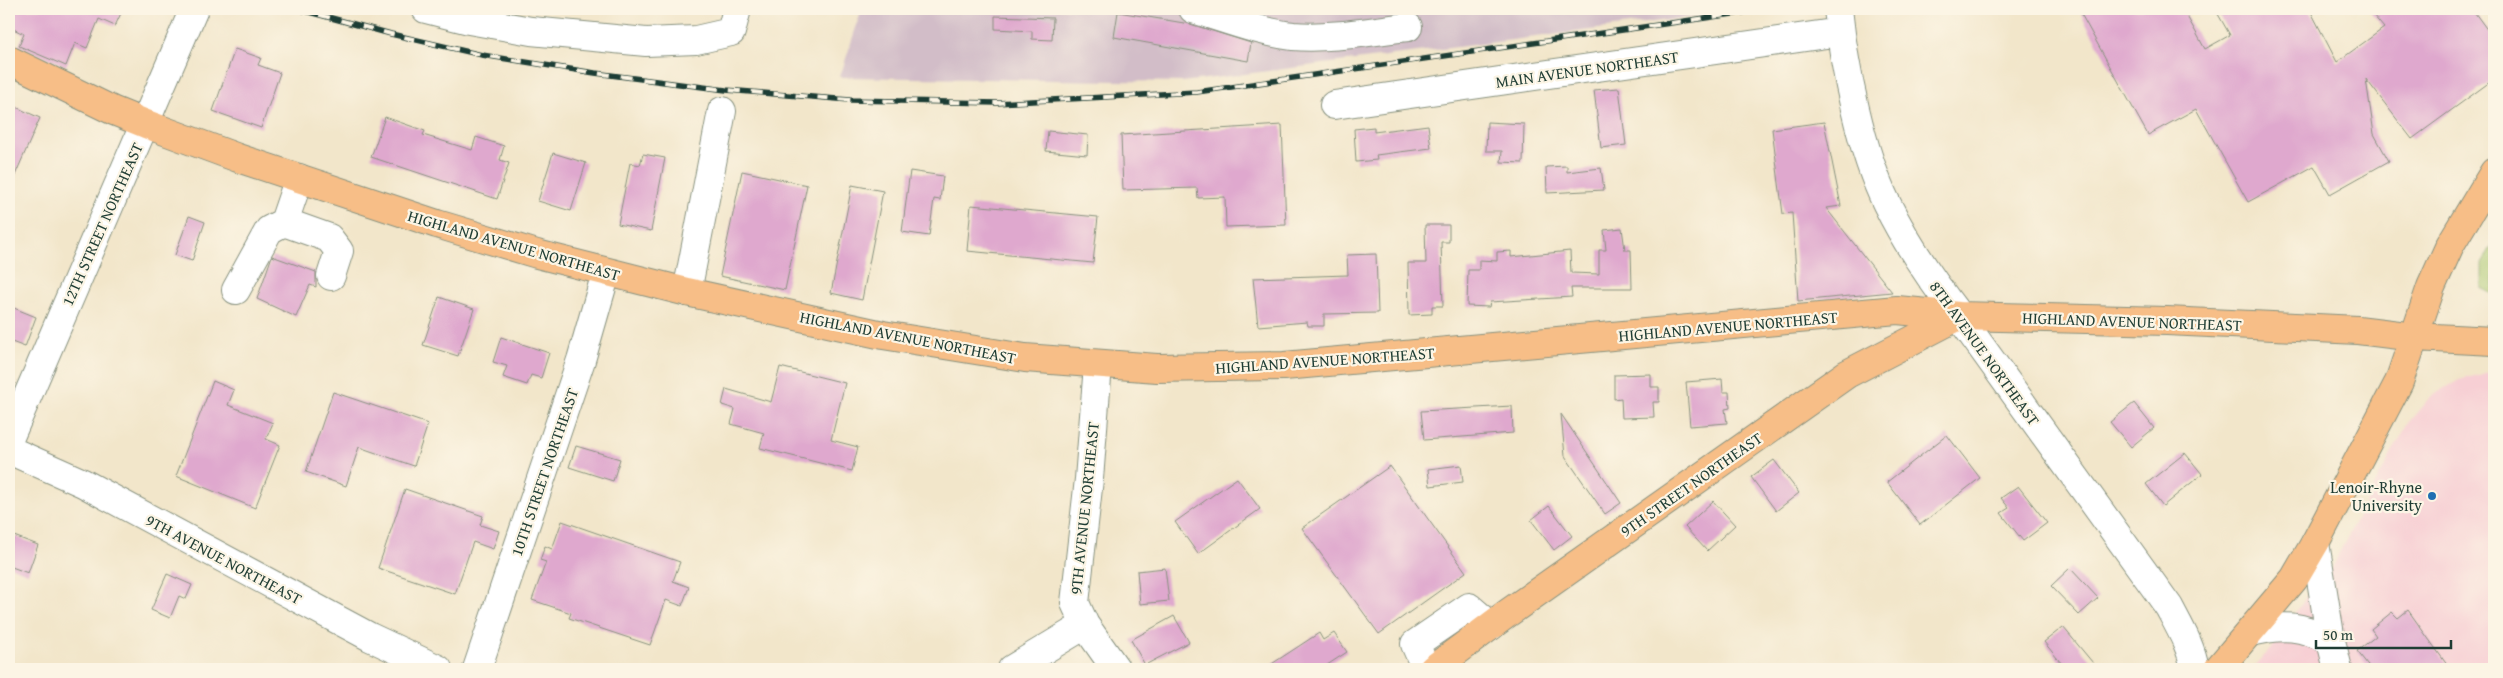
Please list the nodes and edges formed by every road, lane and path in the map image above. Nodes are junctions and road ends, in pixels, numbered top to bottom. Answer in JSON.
{"nodes":[{"id":1,"x":194,"y":9,"type":"edge"},
{"id":2,"x":426,"y":9,"type":"edge"},
{"id":3,"x":1193,"y":9,"type":"edge"},
{"id":4,"x":734,"y":21,"type":"edge"},
{"id":5,"x":1839,"y":21,"type":"edge"},
{"id":6,"x":1408,"y":27,"type":"dead end"},
{"id":7,"x":9,"y":60,"type":"edge"},
{"id":8,"x":1334,"y":105,"type":"dead end"},
{"id":9,"x":722,"y":111,"type":"dead end"},
{"id":10,"x":146,"y":124,"type":"junction"},
{"id":11,"x":2494,"y":172,"type":"edge"},
{"id":12,"x":299,"y":178,"type":"junction"},
{"id":13,"x":284,"y":222,"type":"junction"},
{"id":14,"x":606,"y":273,"type":"junction"},
{"id":15,"x":331,"y":276,"type":"dead end"},
{"id":16,"x":236,"y":290,"type":"dead end"},
{"id":17,"x":687,"y":292,"type":"junction"},
{"id":18,"x":1959,"y":316,"type":"junction"},
{"id":19,"x":2415,"y":337,"type":"junction"},
{"id":20,"x":2494,"y":341,"type":"edge"},
{"id":21,"x":1098,"y":365,"type":"junction"},
{"id":22,"x":9,"y":439,"type":"edge"},
{"id":23,"x":9,"y":450,"type":"edge"},
{"id":24,"x":2315,"y":543,"type":"junction"},
{"id":25,"x":1085,"y":625,"type":"junction"},
{"id":26,"x":1491,"y":626,"type":"junction"},
{"id":27,"x":2251,"y":632,"type":"junction"},
{"id":28,"x":2330,"y":641,"type":"junction"},
{"id":29,"x":438,"y":669,"type":"edge"},
{"id":30,"x":476,"y":669,"type":"edge"},
{"id":31,"x":1012,"y":669,"type":"edge"},
{"id":32,"x":1116,"y":669,"type":"edge"},
{"id":33,"x":1426,"y":669,"type":"edge"},
{"id":34,"x":1433,"y":669,"type":"edge"},
{"id":35,"x":2195,"y":669,"type":"edge"},
{"id":36,"x":2218,"y":669,"type":"edge"},
{"id":37,"x":2338,"y":669,"type":"edge"}],
"edges":[{"from":1,"to":10,"type":"street","name":"12TH STREET NORTHEAST"},
{"from":2,"to":4,"type":"street"},
{"from":3,"to":6,"type":"street"},
{"from":5,"to":8,"type":"street","name":"MAIN AVENUE NORTHEAST"},
{"from":5,"to":18,"type":"street","name":"8TH AVENUE NORTHEAST"},
{"from":7,"to":10,"type":"main road","name":"HIGHLAND AVENUE NORTHEAST"},
{"from":9,"to":17,"type":"street"},
{"from":10,"to":12,"type":"main road","name":"HIGHLAND AVENUE NORTHEAST"},
{"from":10,"to":22,"type":"street","name":"12TH STREET NORTHEAST"},
{"from":11,"to":19,"type":"main road"},
{"from":12,"to":13,"type":"street"},
{"from":12,"to":14,"type":"main road","name":"HIGHLAND AVENUE NORTHEAST"},
{"from":13,"to":15,"type":"street"},
{"from":13,"to":16,"type":"street"},
{"from":14,"to":17,"type":"main road","name":"HIGHLAND AVENUE NORTHEAST"},
{"from":14,"to":30,"type":"street","name":"10TH STREET NORTHEAST"},
{"from":17,"to":21,"type":"main road","name":"HIGHLAND AVENUE NORTHEAST"},
{"from":18,"to":19,"type":"main road","name":"HIGHLAND AVENUE NORTHEAST"},
{"from":18,"to":21,"type":"main road","name":"HIGHLAND AVENUE NORTHEAST"},
{"from":18,"to":26,"type":"main road","name":"9TH STREET NORTHEAST"},
{"from":18,"to":35,"type":"street","name":"8TH AVENUE NORTHEAST"},
{"from":19,"to":20,"type":"main road","name":"HIGHLAND AVENUE NORTHEAST"},
{"from":19,"to":24,"type":"main road"},
{"from":21,"to":25,"type":"street","name":"9TH AVENUE NORTHEAST"},
{"from":23,"to":29,"type":"street","name":"9TH AVENUE NORTHEAST"},
{"from":24,"to":27,"type":"main road"},
{"from":24,"to":28,"type":"street"},
{"from":25,"to":31,"type":"street"},
{"from":25,"to":32,"type":"street","name":"9TH AVENUE NORTHEAST"},
{"from":26,"to":33,"type":"street"},
{"from":26,"to":34,"type":"main road","name":"9TH STREET NORTHEAST"},
{"from":27,"to":28,"type":"street"},
{"from":27,"to":36,"type":"main road"},
{"from":28,"to":37,"type":"street"}]}
